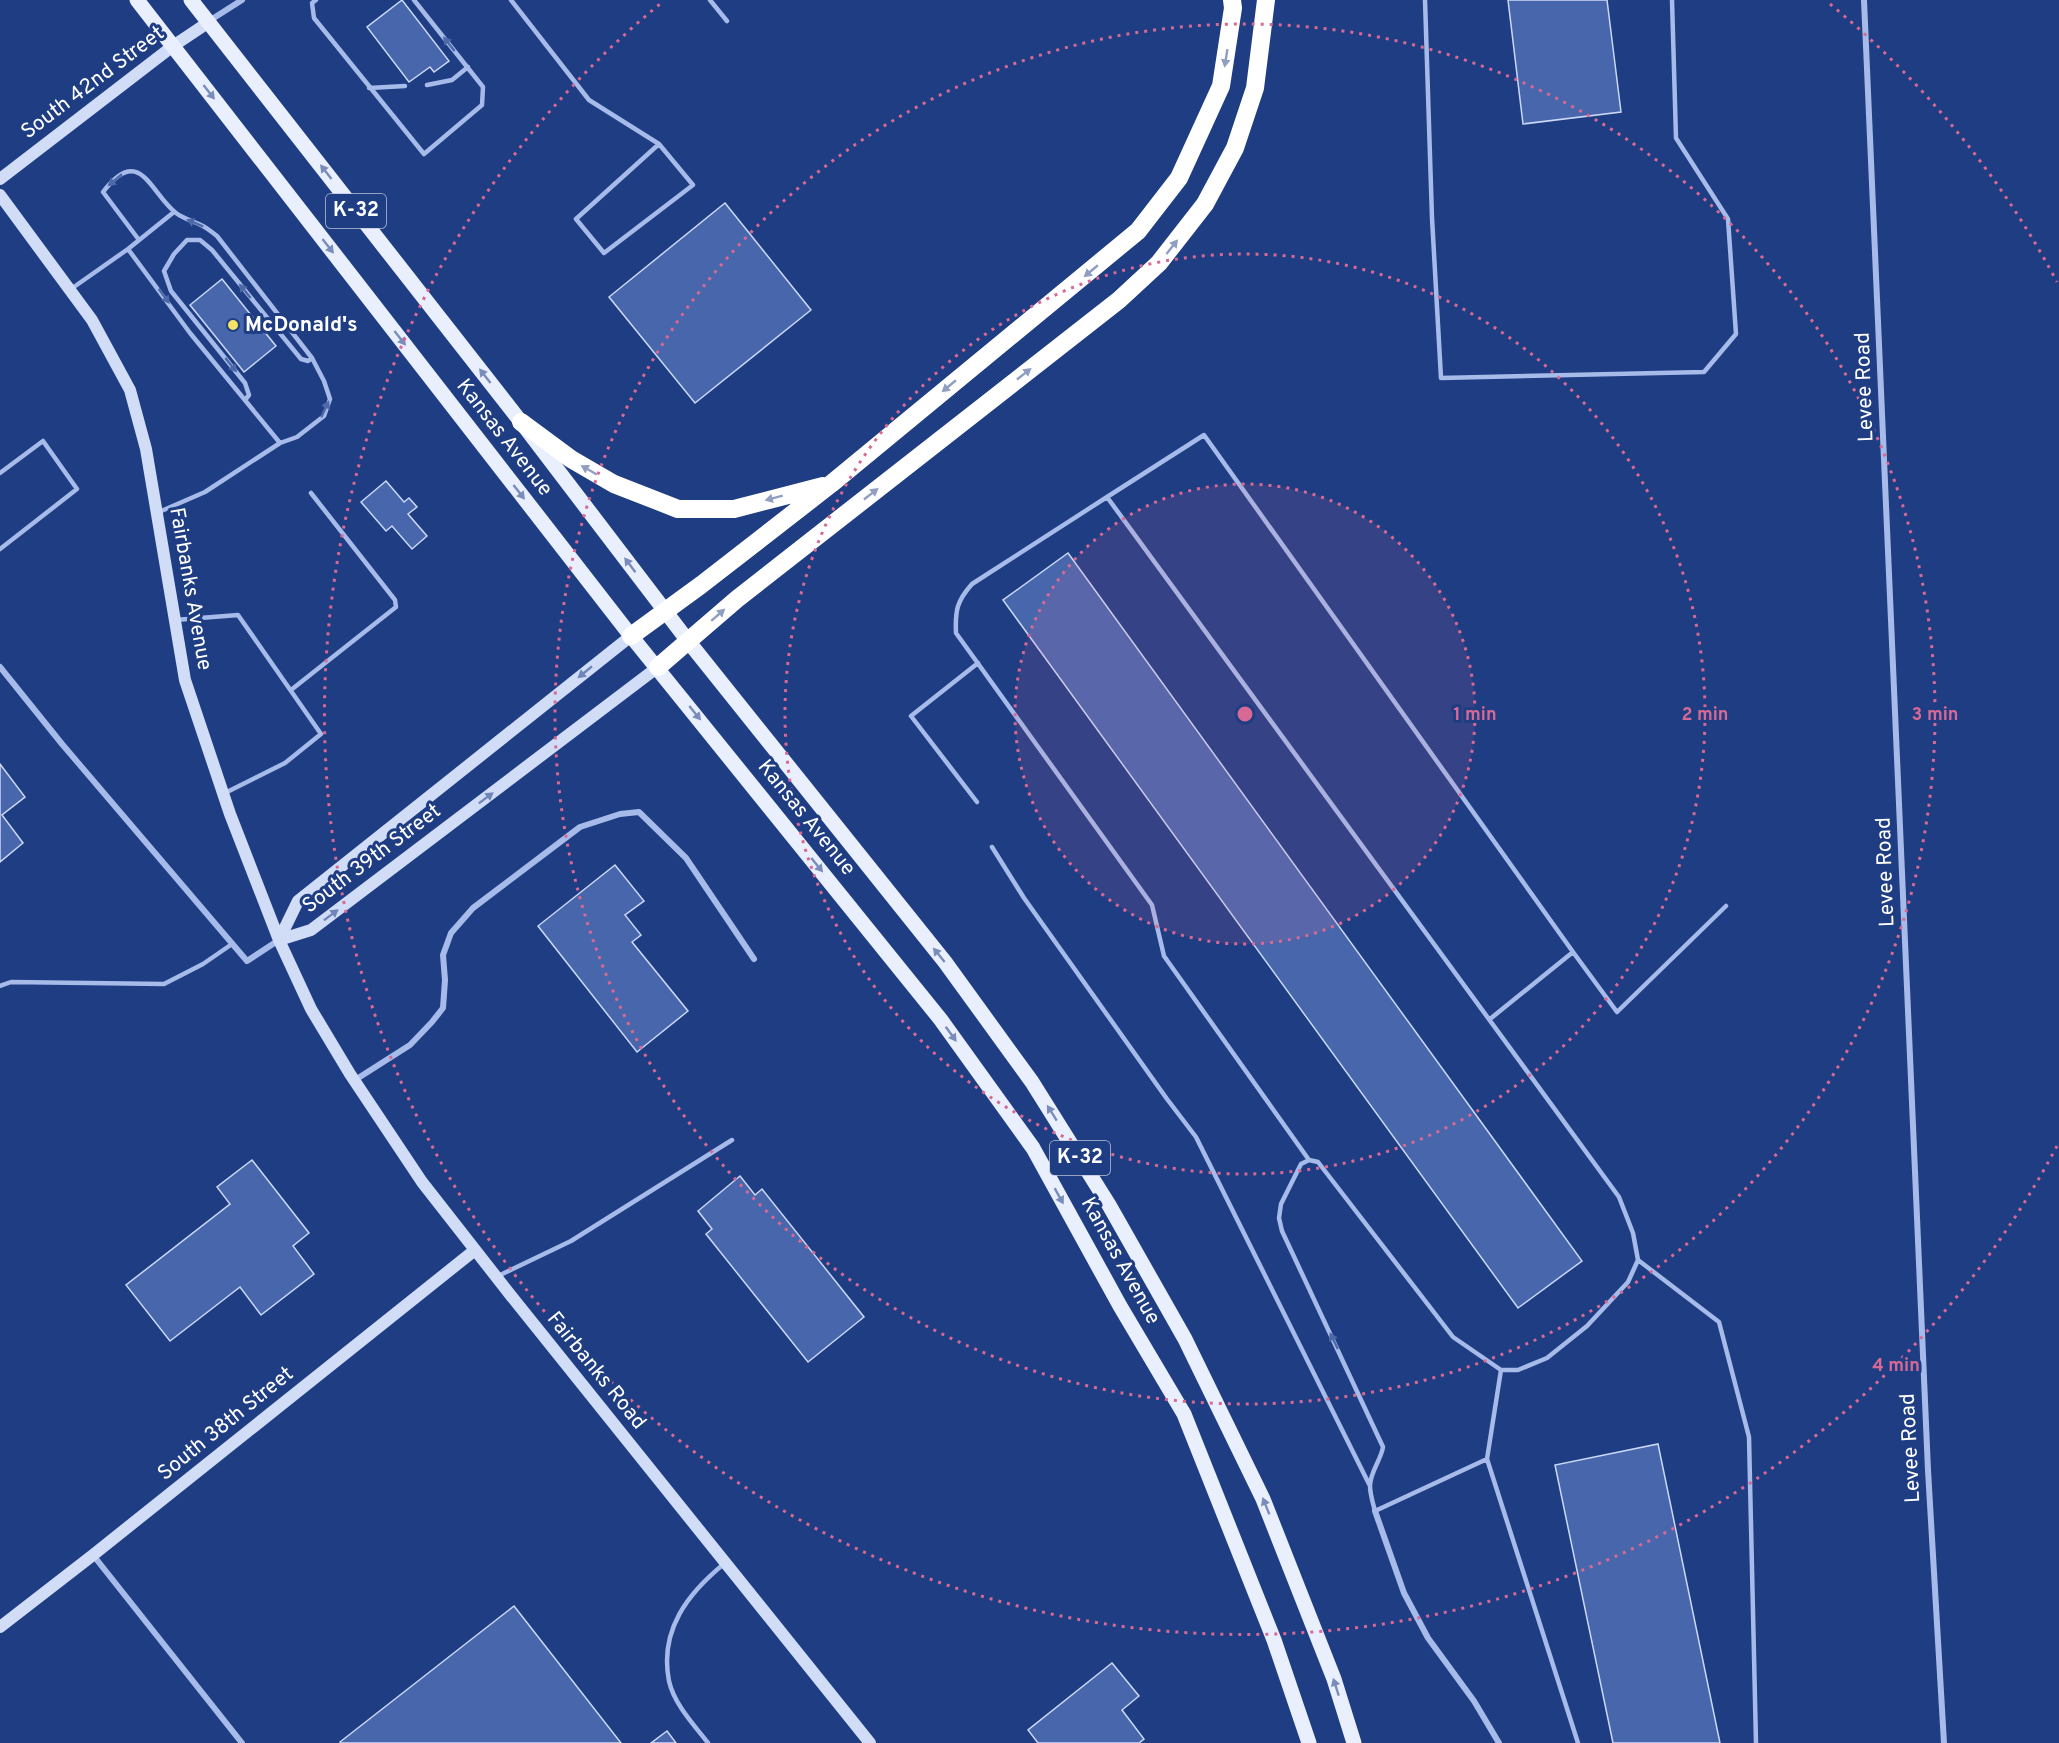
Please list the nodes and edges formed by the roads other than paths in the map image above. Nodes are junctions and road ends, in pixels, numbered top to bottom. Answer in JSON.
{"nodes":[{"id":1,"x":137,"y":0,"type":"edge"},
{"id":2,"x":191,"y":0,"type":"edge"},
{"id":3,"x":242,"y":0,"type":"edge"},
{"id":4,"x":316,"y":0,"type":"edge"},
{"id":5,"x":414,"y":0,"type":"edge"},
{"id":6,"x":511,"y":0,"type":"edge"},
{"id":7,"x":710,"y":0,"type":"edge"},
{"id":8,"x":1232,"y":0,"type":"edge"},
{"id":9,"x":1266,"y":0,"type":"edge"},
{"id":10,"x":1425,"y":0,"type":"edge"},
{"id":11,"x":1672,"y":0,"type":"edge"},
{"id":12,"x":1864,"y":0,"type":"edge"},
{"id":13,"x":727,"y":21,"type":"dead end"},
{"id":14,"x":208,"y":22,"type":"junction"},
{"id":15,"x":173,"y":46,"type":"junction"},
{"id":16,"x":468,"y":67,"type":"junction"},
{"id":17,"x":427,"y":85,"type":"dead end"},
{"id":18,"x":405,"y":86,"type":"dead end"},
{"id":19,"x":369,"y":88,"type":"junction"},
{"id":20,"x":659,"y":144,"type":"junction"},
{"id":21,"x":0,"y":179,"type":"edge"},
{"id":22,"x":0,"y":195,"type":"edge"},
{"id":23,"x":174,"y":212,"type":"junction"},
{"id":24,"x":139,"y":240,"type":"junction"},
{"id":25,"x":128,"y":249,"type":"junction"},
{"id":26,"x":70,"y":290,"type":"junction"},
{"id":27,"x":312,"y":358,"type":"junction"},
{"id":28,"x":245,"y":400,"type":"junction"},
{"id":29,"x":521,"y":422,"type":"junction"},
{"id":30,"x":280,"y":443,"type":"junction"},
{"id":31,"x":0,"y":473,"type":"edge"},
{"id":32,"x":831,"y":484,"type":"junction"},
{"id":33,"x":311,"y":493,"type":"dead end"},
{"id":34,"x":1107,"y":497,"type":"junction"},
{"id":35,"x":157,"y":513,"type":"junction"},
{"id":36,"x":0,"y":549,"type":"edge"},
{"id":37,"x":665,"y":611,"type":"junction"},
{"id":38,"x":175,"y":620,"type":"junction"},
{"id":39,"x":631,"y":636,"type":"junction"},
{"id":40,"x":688,"y":641,"type":"junction"},
{"id":41,"x":978,"y":663,"type":"junction"},
{"id":42,"x":0,"y":667,"type":"edge"},
{"id":43,"x":658,"y":667,"type":"junction"},
{"id":44,"x":291,"y":690,"type":"junction"},
{"id":45,"x":222,"y":794,"type":"junction"},
{"id":46,"x":977,"y":801,"type":"dead end"},
{"id":47,"x":992,"y":847,"type":"dead end"},
{"id":48,"x":1726,"y":906,"type":"dead end"},
{"id":49,"x":279,"y":940,"type":"junction"},
{"id":50,"x":232,"y":944,"type":"junction"},
{"id":51,"x":1572,"y":952,"type":"junction"},
{"id":52,"x":754,"y":959,"type":"dead end"},
{"id":53,"x":0,"y":986,"type":"edge"},
{"id":54,"x":311,"y":1009,"type":"joint"},
{"id":55,"x":1490,"y":1019,"type":"junction"},
{"id":56,"x":354,"y":1081,"type":"junction"},
{"id":57,"x":732,"y":1140,"type":"dead end"},
{"id":58,"x":1309,"y":1160,"type":"junction"},
{"id":59,"x":475,"y":1250,"type":"junction"},
{"id":60,"x":1638,"y":1260,"type":"junction"},
{"id":61,"x":496,"y":1277,"type":"junction"},
{"id":62,"x":1501,"y":1370,"type":"junction"},
{"id":63,"x":1487,"y":1459,"type":"junction"},
{"id":64,"x":1370,"y":1484,"type":"junction"},
{"id":65,"x":1374,"y":1511,"type":"junction"},
{"id":66,"x":93,"y":1555,"type":"junction"},
{"id":67,"x":725,"y":1563,"type":"junction"},
{"id":68,"x":0,"y":1628,"type":"edge"},
{"id":69,"x":242,"y":1743,"type":"edge"},
{"id":70,"x":708,"y":1743,"type":"edge"},
{"id":71,"x":870,"y":1743,"type":"edge"},
{"id":72,"x":1309,"y":1743,"type":"edge"},
{"id":73,"x":1354,"y":1743,"type":"edge"},
{"id":74,"x":1499,"y":1743,"type":"edge"},
{"id":75,"x":1578,"y":1743,"type":"edge"},
{"id":76,"x":1756,"y":1743,"type":"edge"},
{"id":77,"x":1944,"y":1743,"type":"edge"}],
"edges":[{"from":1,"to":15,"type":"main road","name":"Kansas Avenue","number":"K-32"},
{"from":2,"to":14,"type":"main road","name":"Kansas Avenue","number":"K-32"},
{"from":3,"to":14,"type":"street","name":"South 42nd Street"},
{"from":4,"to":19,"type":"lane"},
{"from":16,"to":5,"type":"lane","one_way":true},
{"from":6,"to":20,"type":"lane"},
{"from":7,"to":13,"type":"lane"},
{"from":8,"to":32,"type":"highway","one_way":true},
{"from":40,"to":9,"type":"highway","one_way":true},
{"from":10,"to":11,"type":"lane"},
{"from":12,"to":77,"type":"street","name":"Levee Road"},
{"from":14,"to":15,"type":"street","name":"South 42nd Street"},
{"from":29,"to":14,"type":"main road","name":"Kansas Avenue","number":"K-32","one_way":true},
{"from":15,"to":21,"type":"street","name":"South 42nd Street"},
{"from":15,"to":39,"type":"main road","name":"Kansas Avenue","number":"K-32","one_way":true},
{"from":16,"to":17,"type":"lane"},
{"from":16,"to":19,"type":"lane"},
{"from":18,"to":19,"type":"lane"},
{"from":20,"to":20,"type":"lane"},
{"from":22,"to":26,"type":"street","name":"Fairbanks Avenue"},
{"from":23,"to":24,"type":"lane"},
{"from":23,"to":24,"type":"lane","one_way":true},
{"from":27,"to":23,"type":"lane","one_way":true},
{"from":24,"to":25,"type":"lane"},
{"from":25,"to":26,"type":"lane"},
{"from":25,"to":28,"type":"lane","one_way":true},
{"from":26,"to":35,"type":"street","name":"Fairbanks Avenue"},
{"from":27,"to":28,"type":"lane","one_way":true},
{"from":30,"to":27,"type":"lane","one_way":true},
{"from":28,"to":30,"type":"lane"},
{"from":32,"to":29,"type":"highway","one_way":true},
{"from":37,"to":29,"type":"main road","name":"Kansas Avenue","number":"K-32","one_way":true},
{"from":30,"to":35,"type":"lane"},
{"from":31,"to":36,"type":"lane"},
{"from":32,"to":37,"type":"highway"},
{"from":33,"to":44,"type":"lane"},
{"from":34,"to":41,"type":"lane"},
{"from":34,"to":51,"type":"lane"},
{"from":34,"to":55,"type":"lane"},
{"from":35,"to":38,"type":"street","name":"Fairbanks Avenue"},
{"from":37,"to":39,"type":"highway"},
{"from":37,"to":40,"type":"main road","name":"Kansas Avenue","number":"K-32"},
{"from":38,"to":44,"type":"lane"},
{"from":38,"to":45,"type":"street","name":"Fairbanks Avenue"},
{"from":39,"to":43,"type":"main road","name":"Kansas Avenue","number":"K-32"},
{"from":39,"to":49,"type":"street","name":"South 39th Street","one_way":true},
{"from":40,"to":43,"type":"highway"},
{"from":73,"to":40,"type":"main road","name":"Kansas Avenue","number":"K-32","one_way":true},
{"from":41,"to":46,"type":"lane"},
{"from":41,"to":58,"type":"lane"},
{"from":42,"to":50,"type":"street"},
{"from":49,"to":43,"type":"street","name":"South 39th Street","one_way":true},
{"from":43,"to":72,"type":"main road","name":"Kansas Avenue","number":"K-32","one_way":true},
{"from":44,"to":45,"type":"lane"},
{"from":45,"to":49,"type":"street","name":"Fairbanks Avenue"},
{"from":47,"to":64,"type":"lane"},
{"from":48,"to":51,"type":"lane"},
{"from":49,"to":50,"type":"street"},
{"from":49,"to":54,"type":"street","name":"Fairbanks Avenue"},
{"from":50,"to":53,"type":"lane"},
{"from":51,"to":55,"type":"lane"},
{"from":52,"to":56,"type":"street"},
{"from":54,"to":56,"type":"street","name":"Fairbanks Road"},
{"from":55,"to":60,"type":"lane"},
{"from":56,"to":59,"type":"street","name":"Fairbanks Road"},
{"from":57,"to":61,"type":"lane"},
{"from":58,"to":62,"type":"lane"},
{"from":64,"to":58,"type":"lane","one_way":true},
{"from":59,"to":61,"type":"street","name":"Fairbanks Road"},
{"from":59,"to":66,"type":"street","name":"South 38th Street"},
{"from":60,"to":62,"type":"lane"},
{"from":60,"to":76,"type":"lane"},
{"from":61,"to":67,"type":"street","name":"Fairbanks Road"},
{"from":62,"to":63,"type":"lane"},
{"from":63,"to":65,"type":"lane"},
{"from":63,"to":75,"type":"lane"},
{"from":64,"to":65,"type":"lane"},
{"from":65,"to":74,"type":"street"},
{"from":66,"to":68,"type":"street","name":"South 38th Street"},
{"from":66,"to":69,"type":"street"},
{"from":67,"to":70,"type":"lane"},
{"from":67,"to":71,"type":"street","name":"Fairbanks Road"}]}
